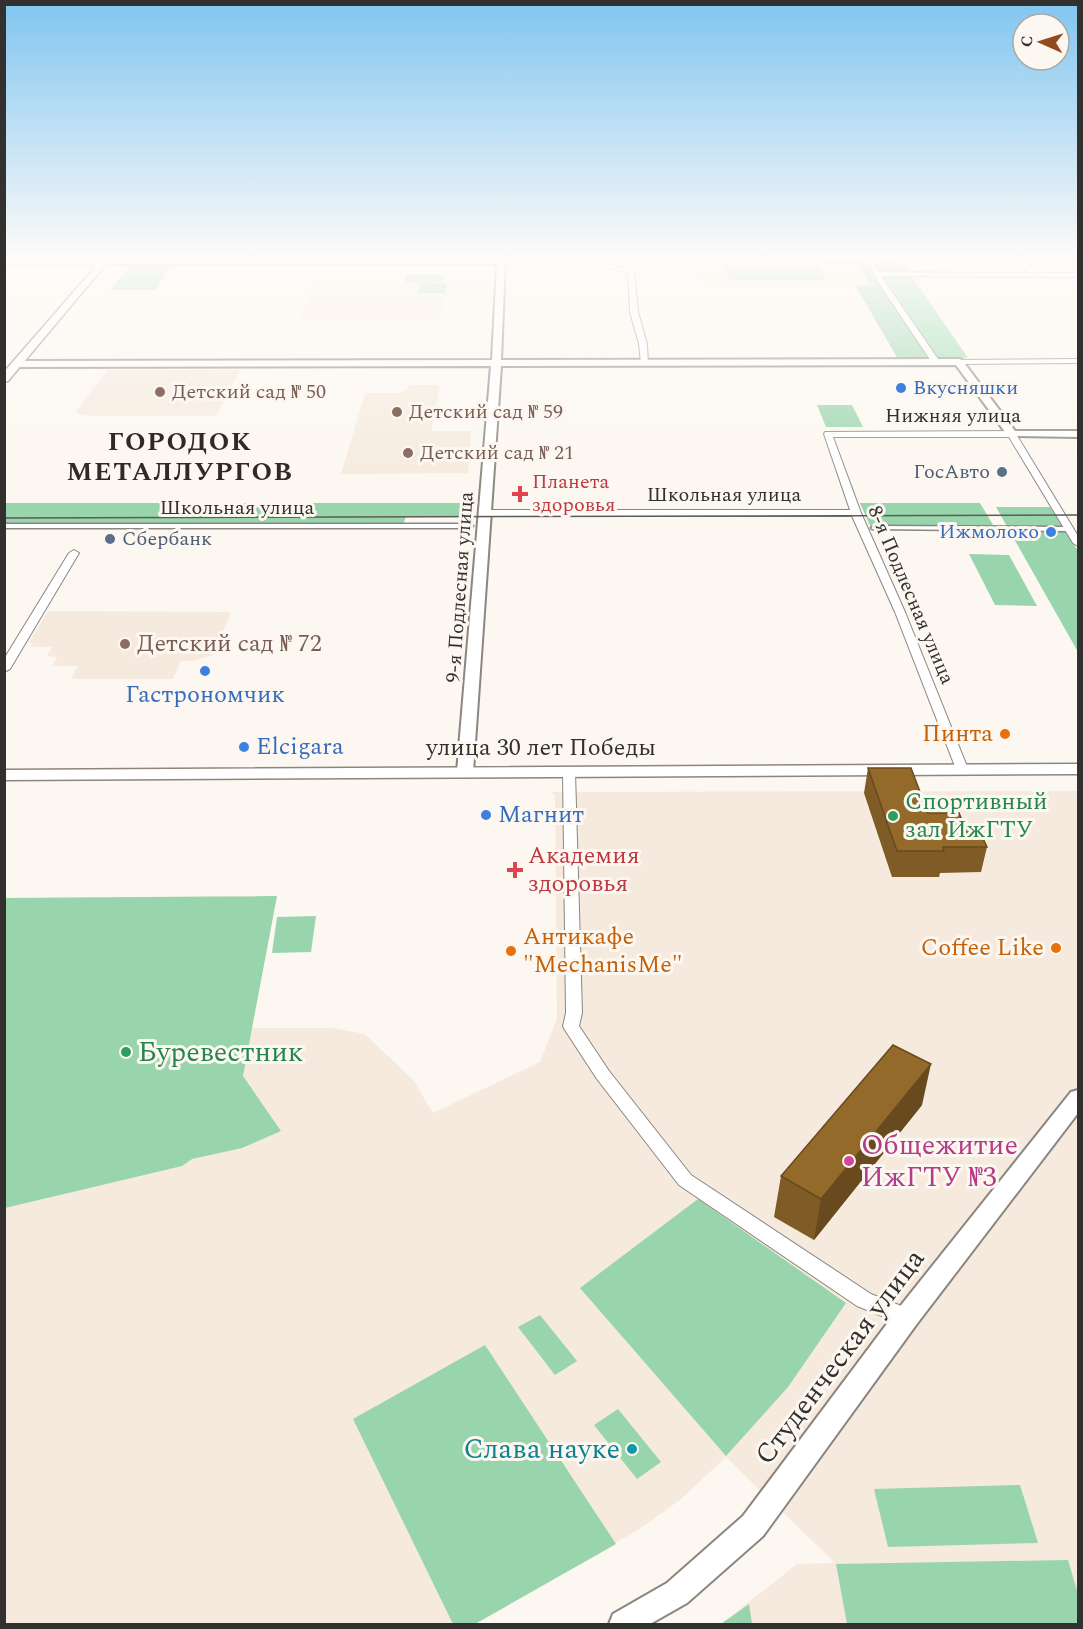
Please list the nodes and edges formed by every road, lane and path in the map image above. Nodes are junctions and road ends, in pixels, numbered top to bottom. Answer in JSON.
{"nodes":[{"id":1,"x":41,"y":335,"type":"edge"},
{"id":2,"x":497,"y":335,"type":"edge"},
{"id":3,"x":640,"y":335,"type":"edge"},
{"id":4,"x":918,"y":335,"type":"edge"},
{"id":5,"x":1078,"y":361,"type":"edge"},
{"id":6,"x":936,"y":362,"type":"junction"},
{"id":7,"x":959,"y":362,"type":"junction"},
{"id":8,"x":645,"y":363,"type":"junction"},
{"id":9,"x":17,"y":364,"type":"junction"},
{"id":10,"x":496,"y":364,"type":"junction"},
{"id":11,"x":4,"y":379,"type":"edge"},
{"id":12,"x":828,"y":434,"type":"joint"},
{"id":13,"x":1012,"y":434,"type":"junction"},
{"id":14,"x":1078,"y":434,"type":"edge"},
{"id":15,"x":485,"y":513,"type":"junction"},
{"id":16,"x":856,"y":513,"type":"junction"},
{"id":17,"x":1078,"y":521,"type":"edge"},
{"id":18,"x":1067,"y":525,"type":"junction"},
{"id":19,"x":4,"y":526,"type":"edge"},
{"id":20,"x":470,"y":526,"type":"dead end"},
{"id":21,"x":874,"y":528,"type":"dead end"},
{"id":22,"x":1078,"y":543,"type":"edge"},
{"id":23,"x":74,"y":552,"type":"dead end"},
{"id":24,"x":4,"y":669,"type":"edge"},
{"id":25,"x":962,"y":769,"type":"junction"},
{"id":26,"x":1078,"y":769,"type":"edge"},
{"id":27,"x":465,"y":772,"type":"junction"},
{"id":28,"x":569,"y":772,"type":"junction"},
{"id":29,"x":4,"y":775,"type":"edge"},
{"id":30,"x":1078,"y":1098,"type":"edge"},
{"id":31,"x":907,"y":1317,"type":"junction"},
{"id":32,"x":623,"y":1624,"type":"edge"}],
"edges":[{"from":1,"to":9,"type":"main road"},
{"from":2,"to":10,"type":"street","name":"9-я Подлесная улица"},
{"from":3,"to":8,"type":"street"},
{"from":4,"to":6,"type":"street"},
{"from":5,"to":7,"type":"street"},
{"from":6,"to":7,"type":"street"},
{"from":6,"to":8,"type":"street"},
{"from":7,"to":13,"type":"street"},
{"from":8,"to":10,"type":"street"},
{"from":9,"to":10,"type":"street"},
{"from":9,"to":11,"type":"main road"},
{"from":10,"to":15,"type":"street","name":"9-я Подлесная улица"},
{"from":12,"to":13,"type":"street","name":"Нижняя улица"},
{"from":12,"to":16,"type":"street","name":"8-я Подлесная улица"},
{"from":13,"to":14,"type":"street","name":"Нижняя улица"},
{"from":13,"to":18,"type":"street"},
{"from":15,"to":16,"type":"street","name":"Школьная улица"},
{"from":15,"to":27,"type":"street","name":"9-я Подлесная улица"},
{"from":16,"to":25,"type":"street","name":"8-я Подлесная улица"},
{"from":17,"to":18,"type":"street"},
{"from":18,"to":21,"type":"street"},
{"from":18,"to":22,"type":"street"},
{"from":19,"to":20,"type":"street","name":"Школьная улица"},
{"from":23,"to":24,"type":"street"},
{"from":25,"to":26,"type":"main road","name":"улица 30 лет Победы"},
{"from":25,"to":28,"type":"main road","name":"улица 30 лет Победы"},
{"from":27,"to":28,"type":"main road","name":"улица 30 лет Победы"},
{"from":27,"to":29,"type":"main road","name":"улица 30 лет Победы"},
{"from":28,"to":31,"type":"street"},
{"from":30,"to":31,"type":"street","name":"Студенческая улица"},
{"from":31,"to":32,"type":"street","name":"Студенческая улица"}]}
